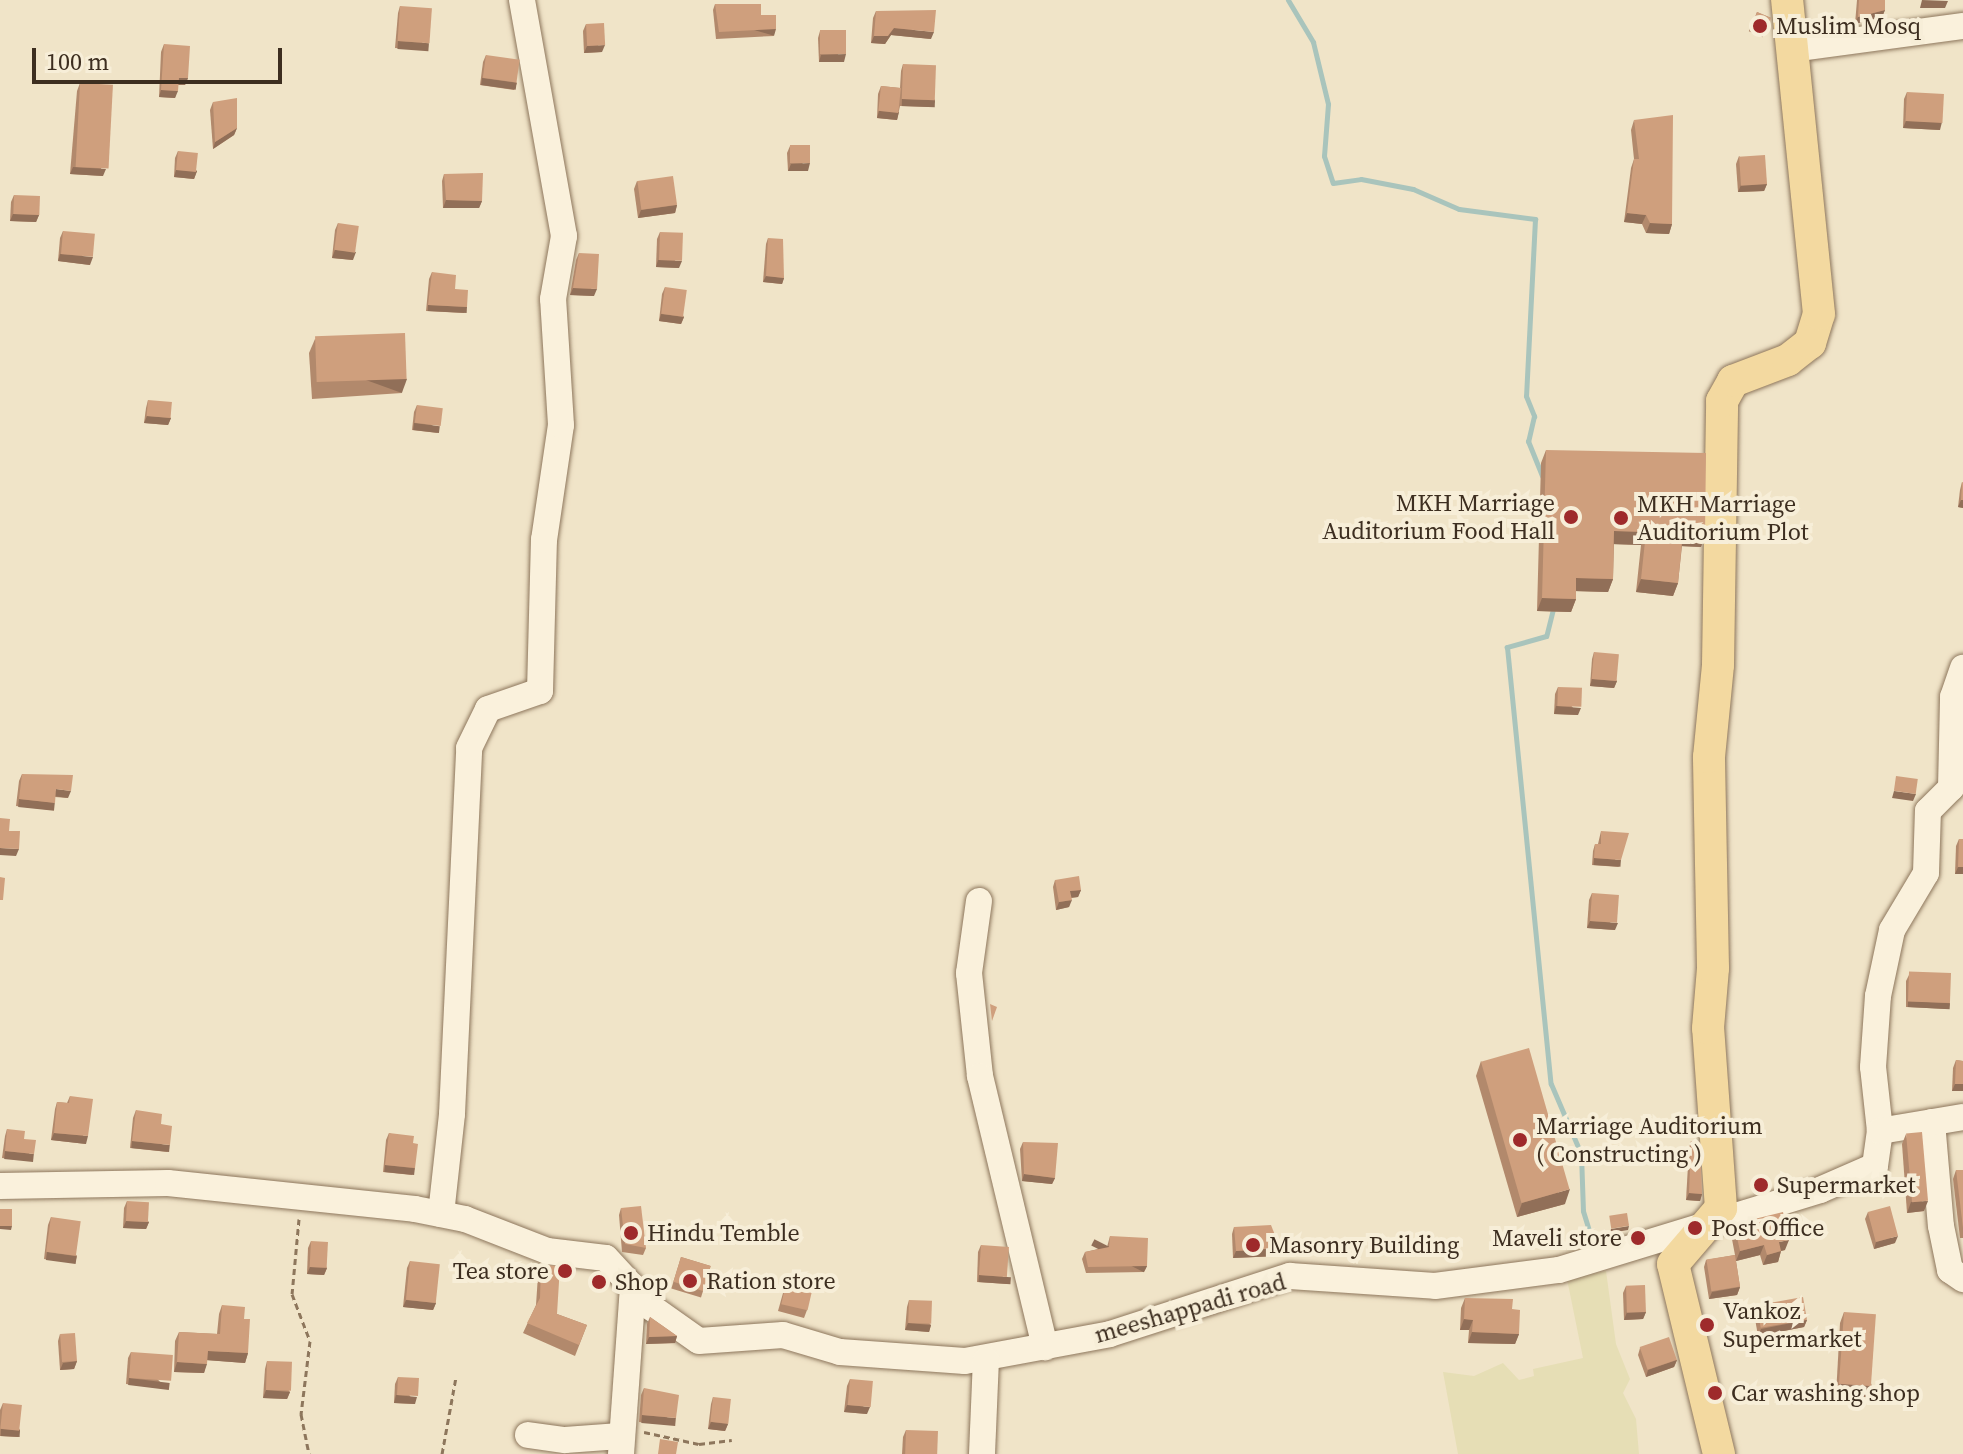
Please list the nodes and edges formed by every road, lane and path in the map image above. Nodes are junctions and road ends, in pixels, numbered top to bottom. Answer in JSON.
{"nodes":[{"id":1,"x":522,"y":0,"type":"edge"},
{"id":2,"x":1787,"y":0,"type":"edge"},
{"id":3,"x":1963,"y":26,"type":"edge"},
{"id":4,"x":1793,"y":49,"type":"junction"},
{"id":5,"x":1963,"y":668,"type":"edge"},
{"id":6,"x":979,"y":901,"type":"dead end"},
{"id":7,"x":1963,"y":1117,"type":"edge"},
{"id":8,"x":1932,"y":1122,"type":"junction"},
{"id":9,"x":1880,"y":1131,"type":"junction"},
{"id":10,"x":0,"y":1186,"type":"edge"},
{"id":11,"x":303,"y":1195,"type":"junction"},
{"id":12,"x":441,"y":1214,"type":"junction"},
{"id":13,"x":1709,"y":1228,"type":"junction"},
{"id":14,"x":1963,"y":1279,"type":"edge"},
{"id":15,"x":633,"y":1287,"type":"junction"},
{"id":16,"x":1045,"y":1347,"type":"junction"},
{"id":17,"x":986,"y":1360,"type":"junction"},
{"id":18,"x":456,"y":1377,"type":"dead end"},
{"id":19,"x":528,"y":1435,"type":"dead end"},
{"id":20,"x":732,"y":1440,"type":"dead end"},
{"id":21,"x":621,"y":1445,"type":"edge"},
{"id":22,"x":309,"y":1454,"type":"edge"},
{"id":23,"x":442,"y":1454,"type":"edge"},
{"id":24,"x":982,"y":1454,"type":"edge"},
{"id":25,"x":1719,"y":1454,"type":"edge"}],
"edges":[{"from":1,"to":12,"type":"street"},
{"from":2,"to":4,"type":"main road"},
{"from":3,"to":4,"type":"street"},
{"from":4,"to":13,"type":"main road"},
{"from":5,"to":9,"type":"street"},
{"from":6,"to":16,"type":"street"},
{"from":7,"to":8,"type":"street"},
{"from":8,"to":9,"type":"street"},
{"from":8,"to":14,"type":"street"},
{"from":9,"to":13,"type":"street","name":"meeshappadi road"},
{"from":10,"to":11,"type":"street","name":"meeshappadi road"},
{"from":11,"to":12,"type":"street","name":"meeshappadi road"},
{"from":11,"to":22,"type":"path"},
{"from":12,"to":15,"type":"street","name":"meeshappadi road"},
{"from":13,"to":16,"type":"street","name":"meeshappadi road"},
{"from":13,"to":25,"type":"main road"},
{"from":15,"to":17,"type":"street","name":"meeshappadi road"},
{"from":15,"to":21,"type":"street"},
{"from":16,"to":17,"type":"street","name":"meeshappadi road"},
{"from":17,"to":24,"type":"street"},
{"from":18,"to":23,"type":"path"},
{"from":19,"to":21,"type":"street"},
{"from":20,"to":21,"type":"path"}]}
